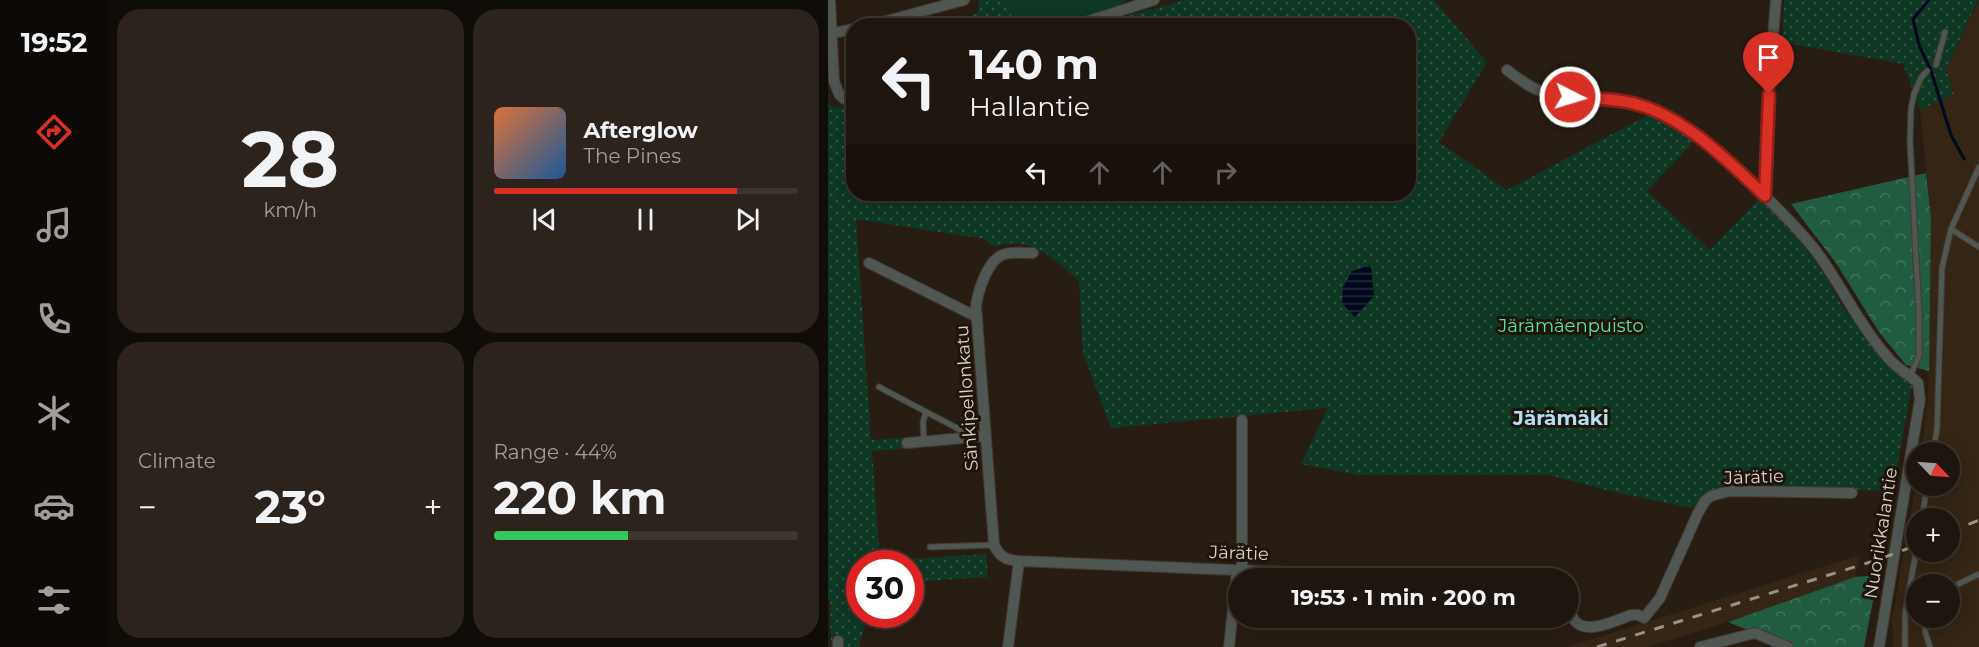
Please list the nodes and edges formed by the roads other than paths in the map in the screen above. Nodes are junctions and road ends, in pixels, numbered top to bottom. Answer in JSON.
{"nodes":[{"id":1,"x":830,"y":0,"type":"edge"},
{"id":2,"x":964,"y":0,"type":"edge"},
{"id":3,"x":1154,"y":0,"type":"edge"},
{"id":4,"x":1776,"y":0,"type":"edge"},
{"id":5,"x":898,"y":18,"type":"edge"},
{"id":6,"x":1098,"y":18,"type":"edge"},
{"id":7,"x":846,"y":31,"type":"edge"},
{"id":8,"x":1945,"y":32,"type":"dead end"},
{"id":9,"x":830,"y":35,"type":"edge"},
{"id":10,"x":1935,"y":65,"type":"dead end"},
{"id":11,"x":1507,"y":70,"type":"dead end"},
{"id":12,"x":1927,"y":71,"type":"dead end"},
{"id":13,"x":846,"y":100,"type":"edge"},
{"id":14,"x":1979,"y":167,"type":"edge"},
{"id":15,"x":1765,"y":196,"type":"junction"},
{"id":16,"x":1951,"y":229,"type":"junction"},
{"id":17,"x":1979,"y":247,"type":"edge"},
{"id":18,"x":1034,"y":253,"type":"dead end"},
{"id":19,"x":869,"y":263,"type":"dead end"},
{"id":20,"x":977,"y":317,"type":"junction"},
{"id":21,"x":1910,"y":376,"type":"junction"},
{"id":22,"x":879,"y":387,"type":"dead end"},
{"id":23,"x":926,"y":412,"type":"junction"},
{"id":24,"x":1242,"y":420,"type":"dead end"},
{"id":25,"x":986,"y":436,"type":"junction"},
{"id":26,"x":974,"y":437,"type":"junction"},
{"id":27,"x":924,"y":442,"type":"junction"},
{"id":28,"x":1935,"y":442,"type":"edge"},
{"id":29,"x":907,"y":443,"type":"dead end"},
{"id":30,"x":1852,"y":493,"type":"dead end"},
{"id":31,"x":994,"y":545,"type":"junction"},
{"id":32,"x":930,"y":547,"type":"dead end"},
{"id":33,"x":1019,"y":561,"type":"junction"},
{"id":34,"x":1914,"y":562,"type":"edge"},
{"id":35,"x":1240,"y":568,"type":"edge"},
{"id":36,"x":1228,"y":570,"type":"edge"},
{"id":37,"x":1979,"y":574,"type":"edge"},
{"id":38,"x":1960,"y":583,"type":"edge"},
{"id":39,"x":1579,"y":625,"type":"edge"},
{"id":40,"x":1232,"y":628,"type":"edge"},
{"id":41,"x":1924,"y":628,"type":"edge"},
{"id":42,"x":1008,"y":647,"type":"edge"},
{"id":43,"x":1229,"y":647,"type":"edge"},
{"id":44,"x":1700,"y":647,"type":"edge"},
{"id":45,"x":1788,"y":647,"type":"edge"},
{"id":46,"x":1879,"y":647,"type":"edge"},
{"id":47,"x":1905,"y":647,"type":"edge"},
{"id":48,"x":1929,"y":647,"type":"edge"}],
"edges":[{"from":1,"to":9,"type":"street"},
{"from":2,"to":5,"type":"street"},
{"from":3,"to":6,"type":"street"},
{"from":4,"to":15,"type":"street"},
{"from":7,"to":9,"type":"street"},
{"from":8,"to":10,"type":"lane"},
{"from":9,"to":13,"type":"street"},
{"from":11,"to":15,"type":"street"},
{"from":12,"to":21,"type":"lane"},
{"from":14,"to":16,"type":"lane"},
{"from":15,"to":21,"type":"street"},
{"from":16,"to":17,"type":"lane"},
{"from":16,"to":28,"type":"lane"},
{"from":18,"to":20,"type":"street","name":"Sänkipellonkatu"},
{"from":19,"to":20,"type":"street"},
{"from":20,"to":25,"type":"street","name":"Sänkipellonkatu"},
{"from":21,"to":46,"type":"street","name":"Nuorikkalantie"},
{"from":22,"to":23,"type":"lane"},
{"from":23,"to":26,"type":"lane"},
{"from":23,"to":27,"type":"lane"},
{"from":24,"to":35,"type":"street"},
{"from":25,"to":26,"type":"street"},
{"from":25,"to":31,"type":"street","name":"Sänkipellonkatu"},
{"from":26,"to":27,"type":"street"},
{"from":27,"to":29,"type":"street"},
{"from":30,"to":39,"type":"street","name":"Järätie"},
{"from":31,"to":32,"type":"lane"},
{"from":31,"to":33,"type":"street"},
{"from":33,"to":36,"type":"street","name":"Järätie"},
{"from":33,"to":42,"type":"street"},
{"from":34,"to":47,"type":"lane"},
{"from":37,"to":38,"type":"lane"},
{"from":40,"to":43,"type":"street"},
{"from":41,"to":48,"type":"lane"},
{"from":44,"to":45,"type":"street"}]}
